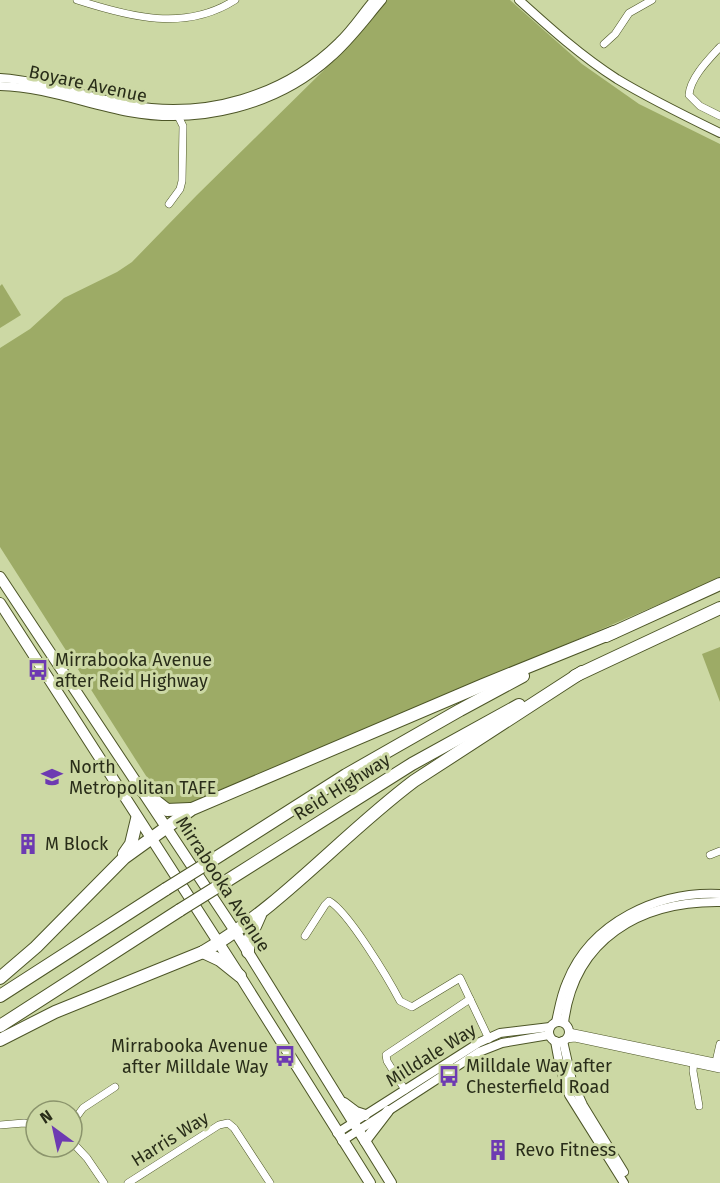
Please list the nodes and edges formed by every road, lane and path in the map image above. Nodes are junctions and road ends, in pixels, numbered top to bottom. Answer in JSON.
{"nodes":[{"id":1,"x":77,"y":0,"type":"edge"},
{"id":2,"x":235,"y":0,"type":"edge"},
{"id":3,"x":374,"y":0,"type":"edge"},
{"id":4,"x":382,"y":0,"type":"edge"},
{"id":5,"x":519,"y":0,"type":"edge"},
{"id":6,"x":652,"y":0,"type":"edge"},
{"id":7,"x":604,"y":44,"type":"dead end"},
{"id":8,"x":720,"y":47,"type":"edge"},
{"id":9,"x":0,"y":78,"type":"edge"},
{"id":10,"x":0,"y":86,"type":"edge"},
{"id":11,"x":178,"y":116,"type":"junction"},
{"id":12,"x":190,"y":116,"type":"junction"},
{"id":13,"x":720,"y":116,"type":"edge"},
{"id":14,"x":183,"y":126,"type":"junction"},
{"id":15,"x":720,"y":133,"type":"edge"},
{"id":16,"x":169,"y":204,"type":"dead end"},
{"id":17,"x":0,"y":577,"type":"edge"},
{"id":18,"x":720,"y":584,"type":"edge"},
{"id":19,"x":0,"y":603,"type":"edge"},
{"id":20,"x":720,"y":608,"type":"edge"},
{"id":21,"x":614,"y":632,"type":"junction"},
{"id":22,"x":582,"y":672,"type":"junction"},
{"id":23,"x":139,"y":788,"type":"junction"},
{"id":24,"x":192,"y":809,"type":"junction"},
{"id":25,"x":137,"y":819,"type":"junction"},
{"id":26,"x":167,"y":828,"type":"junction"},
{"id":27,"x":151,"y":839,"type":"junction"},
{"id":28,"x":720,"y":851,"type":"edge"},
{"id":29,"x":710,"y":855,"type":"dead end"},
{"id":30,"x":112,"y":870,"type":"junction"},
{"id":31,"x":720,"y":894,"type":"edge"},
{"id":32,"x":720,"y":902,"type":"edge"},
{"id":33,"x":656,"y":907,"type":"junction"},
{"id":34,"x":262,"y":911,"type":"junction"},
{"id":35,"x":236,"y":932,"type":"junction"},
{"id":36,"x":305,"y":936,"type":"dead end"},
{"id":37,"x":219,"y":943,"type":"junction"},
{"id":38,"x":203,"y":952,"type":"junction"},
{"id":39,"x":248,"y":952,"type":"junction"},
{"id":40,"x":240,"y":976,"type":"junction"},
{"id":41,"x":0,"y":978,"type":"edge"},
{"id":42,"x":0,"y":996,"type":"edge"},
{"id":43,"x":470,"y":999,"type":"junction"},
{"id":44,"x":285,"y":1012,"type":"junction"},
{"id":45,"x":0,"y":1026,"type":"edge"},
{"id":46,"x":559,"y":1033,"type":"junction"},
{"id":47,"x":489,"y":1039,"type":"junction"},
{"id":48,"x":0,"y":1040,"type":"edge"},
{"id":49,"x":720,"y":1044,"type":"edge"},
{"id":50,"x":292,"y":1060,"type":"junction"},
{"id":51,"x":694,"y":1061,"type":"junction"},
{"id":52,"x":718,"y":1066,"type":"edge"},
{"id":53,"x":115,"y":1087,"type":"dead end"},
{"id":54,"x":405,"y":1090,"type":"junction"},
{"id":55,"x":337,"y":1097,"type":"junction"},
{"id":56,"x":699,"y":1106,"type":"dead end"},
{"id":57,"x":84,"y":1107,"type":"edge"},
{"id":58,"x":388,"y":1112,"type":"junction"},
{"id":59,"x":365,"y":1115,"type":"junction"},
{"id":60,"x":24,"y":1123,"type":"edge"},
{"id":61,"x":0,"y":1125,"type":"edge"},
{"id":62,"x":356,"y":1127,"type":"junction"},
{"id":63,"x":340,"y":1137,"type":"junction"},
{"id":64,"x":365,"y":1142,"type":"junction"},
{"id":65,"x":84,"y":1155,"type":"edge"},
{"id":66,"x":104,"y":1183,"type":"edge"},
{"id":67,"x":128,"y":1183,"type":"edge"},
{"id":68,"x":270,"y":1183,"type":"edge"},
{"id":69,"x":370,"y":1183,"type":"edge"},
{"id":70,"x":391,"y":1183,"type":"edge"},
{"id":71,"x":624,"y":1183,"type":"edge"},
{"id":72,"x":629,"y":1183,"type":"edge"}],
"edges":[{"from":1,"to":2,"type":"street"},
{"from":3,"to":9,"type":"street","name":"Boyare Avenue"},
{"from":4,"to":12,"type":"street","name":"Boyare Avenue"},
{"from":5,"to":15,"type":"street"},
{"from":6,"to":7,"type":"street"},
{"from":8,"to":13,"type":"street"},
{"from":10,"to":11,"type":"street","name":"Boyare Avenue"},
{"from":11,"to":12,"type":"street","name":"Boyare Avenue"},
{"from":11,"to":14,"type":"street"},
{"from":12,"to":14,"type":"street"},
{"from":14,"to":16,"type":"street"},
{"from":17,"to":23,"type":"main road","name":"Mirrabooka Avenue"},
{"from":18,"to":21,"type":"highway","name":"Reid Highway"},
{"from":19,"to":25,"type":"main road","name":"Mirrabooka Avenue"},
{"from":20,"to":22,"type":"highway","name":"Reid Highway"},
{"from":21,"to":24,"type":"highway"},
{"from":21,"to":42,"type":"highway","name":"Reid Highway","bridge":true},
{"from":22,"to":34,"type":"highway"},
{"from":22,"to":45,"type":"highway","name":"Reid Highway","bridge":true},
{"from":23,"to":24,"type":"highway"},
{"from":23,"to":26,"type":"main road","name":"Mirrabooka Avenue"},
{"from":24,"to":26,"type":"highway"},
{"from":25,"to":27,"type":"main road","name":"Mirrabooka Avenue"},
{"from":25,"to":30,"type":"highway"},
{"from":26,"to":27,"type":"highway"},
{"from":26,"to":35,"type":"main road","name":"Mirrabooka Avenue"},
{"from":27,"to":30,"type":"highway"},
{"from":27,"to":37,"type":"main road","name":"Mirrabooka Avenue"},
{"from":28,"to":29,"type":"street"},
{"from":30,"to":41,"type":"highway"},
{"from":31,"to":33,"type":"street"},
{"from":32,"to":33,"type":"street"},
{"from":33,"to":46,"type":"street"},
{"from":34,"to":35,"type":"highway"},
{"from":34,"to":39,"type":"highway"},
{"from":35,"to":37,"type":"highway"},
{"from":35,"to":39,"type":"main road","name":"Mirrabooka Avenue"},
{"from":36,"to":43,"type":"street"},
{"from":37,"to":38,"type":"highway"},
{"from":37,"to":40,"type":"main road","name":"Mirrabooka Avenue"},
{"from":38,"to":40,"type":"highway"},
{"from":38,"to":48,"type":"highway"},
{"from":39,"to":44,"type":"main road","name":"Mirrabooka Avenue"},
{"from":40,"to":50,"type":"main road","name":"Mirrabooka Avenue"},
{"from":43,"to":47,"type":"street"},
{"from":43,"to":54,"type":"street"},
{"from":44,"to":50,"type":"main road"},
{"from":44,"to":55,"type":"main road","name":"Mirrabooka Avenue"},
{"from":46,"to":47,"type":"street","name":"Milldale Way"},
{"from":46,"to":51,"type":"street","name":"Milldale Way"},
{"from":46,"to":58,"type":"street","name":"Milldale Way"},
{"from":46,"to":71,"type":"street"},
{"from":46,"to":72,"type":"street"},
{"from":47,"to":54,"type":"street","name":"Milldale Way"},
{"from":49,"to":52,"type":"street"},
{"from":50,"to":63,"type":"main road","name":"Mirrabooka Avenue"},
{"from":51,"to":52,"type":"street","name":"Milldale Way"},
{"from":51,"to":56,"type":"street"},
{"from":53,"to":57,"type":"street"},
{"from":54,"to":59,"type":"street","name":"Milldale Way"},
{"from":55,"to":59,"type":"main road"},
{"from":55,"to":62,"type":"main road","name":"Mirrabooka Avenue"},
{"from":58,"to":62,"type":"street","name":"Milldale Way"},
{"from":58,"to":64,"type":"main road"},
{"from":59,"to":62,"type":"street","name":"Milldale Way"},
{"from":60,"to":61,"type":"street"},
{"from":62,"to":63,"type":"street","name":"Milldale Way"},
{"from":62,"to":64,"type":"main road","name":"Mirrabooka Avenue"},
{"from":63,"to":69,"type":"main road","name":"Mirrabooka Avenue"},
{"from":64,"to":70,"type":"main road","name":"Mirrabooka Avenue"},
{"from":65,"to":66,"type":"street"},
{"from":67,"to":68,"type":"street","name":"Harris Way"}]}
